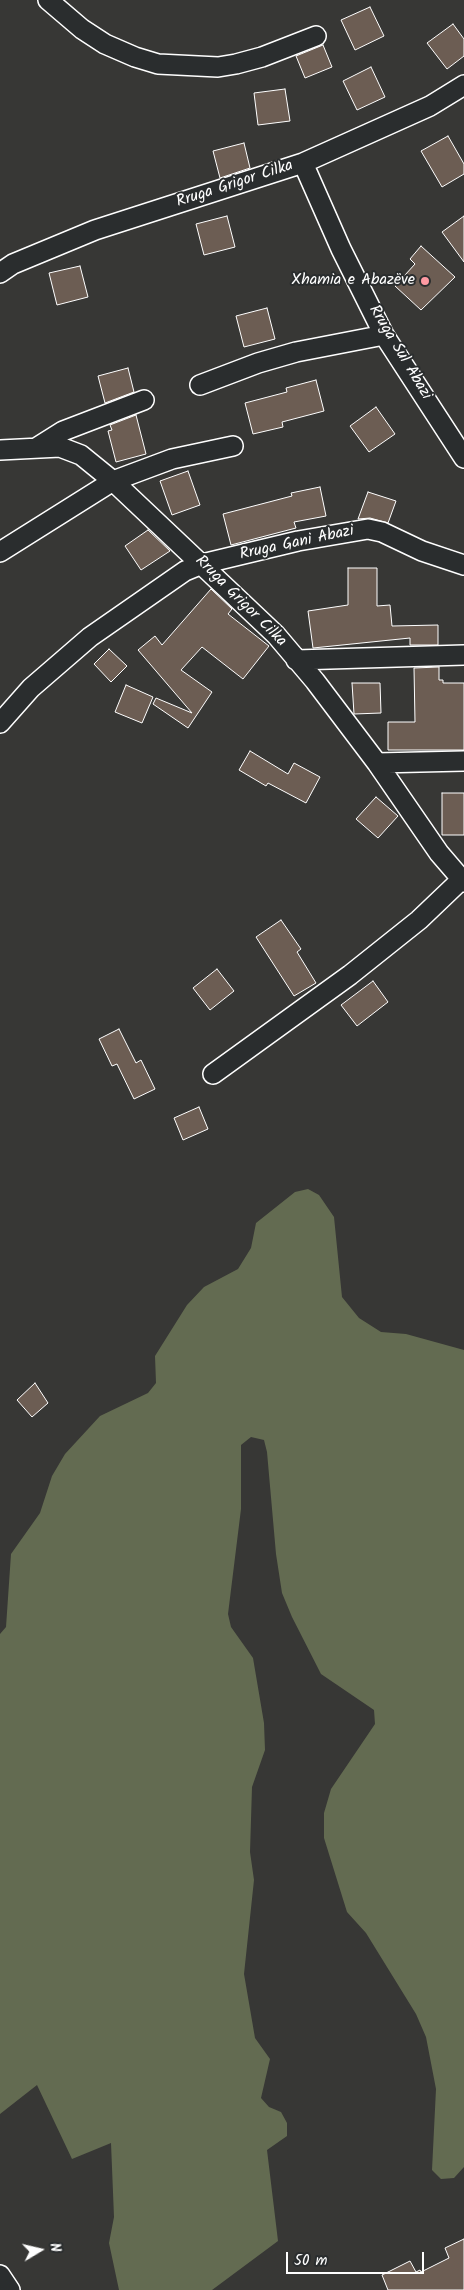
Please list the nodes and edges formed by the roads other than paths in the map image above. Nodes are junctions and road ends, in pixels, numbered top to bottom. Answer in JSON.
{"nodes":[{"id":1,"x":48,"y":0,"type":"edge"},
{"id":2,"x":316,"y":36,"type":"dead end"},
{"id":3,"x":464,"y":85,"type":"edge"},
{"id":4,"x":303,"y":163,"type":"junction"},
{"id":5,"x":0,"y":273,"type":"edge"},
{"id":6,"x":384,"y":335,"type":"junction"},
{"id":7,"x":200,"y":385,"type":"dead end"},
{"id":8,"x":144,"y":400,"type":"dead end"},
{"id":9,"x":233,"y":446,"type":"dead end"},
{"id":10,"x":35,"y":449,"type":"junction"},
{"id":11,"x":0,"y":450,"type":"edge"},
{"id":12,"x":464,"y":458,"type":"edge"},
{"id":13,"x":113,"y":481,"type":"junction"},
{"id":14,"x":0,"y":552,"type":"edge"},
{"id":15,"x":202,"y":564,"type":"junction"},
{"id":16,"x":464,"y":565,"type":"edge"},
{"id":17,"x":464,"y":655,"type":"edge"},
{"id":18,"x":296,"y":660,"type":"junction"},
{"id":19,"x":0,"y":723,"type":"edge"},
{"id":20,"x":464,"y":762,"type":"edge"},
{"id":21,"x":377,"y":764,"type":"junction"},
{"id":22,"x":463,"y":881,"type":"edge"},
{"id":23,"x":213,"y":1074,"type":"dead end"},
{"id":24,"x":0,"y":2275,"type":"edge"},
{"id":25,"x":10,"y":2290,"type":"edge"}],
"edges":[{"from":1,"to":2,"type":"street"},
{"from":3,"to":4,"type":"street","name":"Rruga Grigor Cilka"},
{"from":4,"to":5,"type":"street","name":"Rruga Grigor Cilka"},
{"from":4,"to":6,"type":"street","name":"Rruga Sul Abazi"},
{"from":6,"to":7,"type":"street"},
{"from":6,"to":12,"type":"street","name":"Rruga Sul Abazi"},
{"from":8,"to":10,"type":"street"},
{"from":9,"to":13,"type":"street"},
{"from":10,"to":11,"type":"street","name":"Rruga Grigor Cilka"},
{"from":10,"to":13,"type":"street","name":"Rruga Grigor Cilka"},
{"from":13,"to":14,"type":"street"},
{"from":13,"to":15,"type":"street","name":"Rruga Grigor Cilka"},
{"from":15,"to":16,"type":"street","name":"Rruga Gani Abazi"},
{"from":15,"to":18,"type":"street","name":"Rruga Grigor Cilka"},
{"from":15,"to":19,"type":"street","name":"Rruga Gani Abazi"},
{"from":17,"to":18,"type":"street"},
{"from":18,"to":21,"type":"street","name":"Rruga Grigor Cilka"},
{"from":20,"to":21,"type":"street"},
{"from":21,"to":22,"type":"street","name":"Rruga Grigor Cilka"},
{"from":22,"to":23,"type":"street"},
{"from":24,"to":25,"type":"street"}]}
